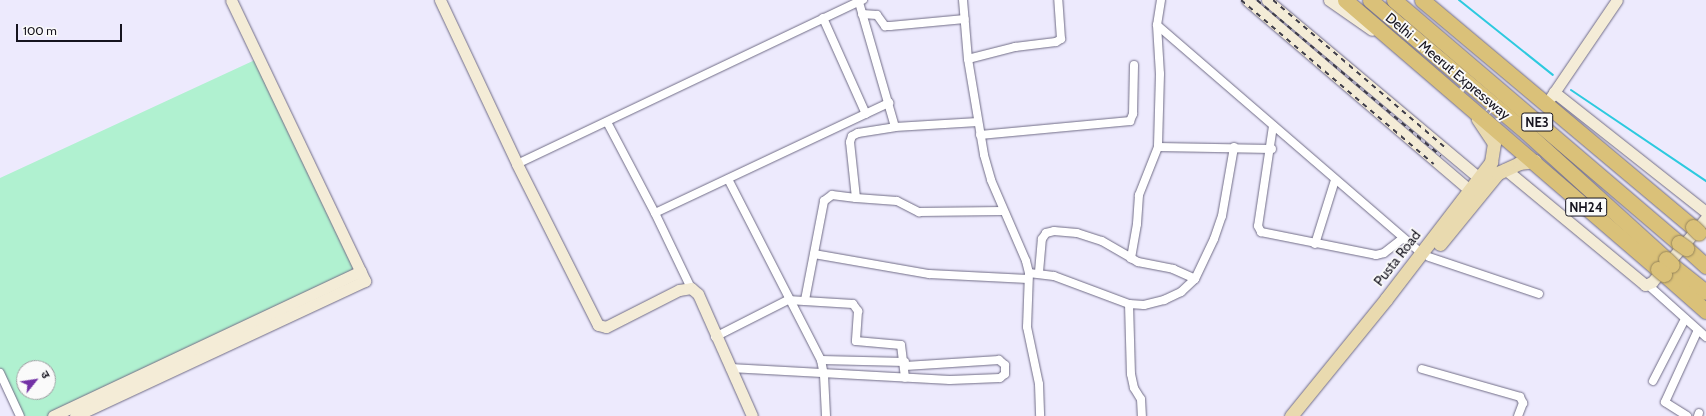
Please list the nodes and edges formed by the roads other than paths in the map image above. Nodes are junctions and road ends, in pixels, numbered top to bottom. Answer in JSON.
{"nodes":[{"id":1,"x":231,"y":0,"type":"edge"},
{"id":2,"x":440,"y":0,"type":"edge"},
{"id":3,"x":963,"y":0,"type":"edge"},
{"id":4,"x":1058,"y":0,"type":"edge"},
{"id":5,"x":1161,"y":0,"type":"edge"},
{"id":6,"x":1247,"y":0,"type":"edge"},
{"id":7,"x":1267,"y":0,"type":"edge"},
{"id":8,"x":1329,"y":0,"type":"edge"},
{"id":9,"x":1345,"y":0,"type":"edge"},
{"id":10,"x":1370,"y":0,"type":"edge"},
{"id":11,"x":1394,"y":0,"type":"edge"},
{"id":12,"x":1422,"y":0,"type":"edge"},
{"id":13,"x":1616,"y":0,"type":"edge"},
{"id":14,"x":861,"y":1,"type":"edge"},
{"id":15,"x":862,"y":14,"type":"junction"},
{"id":16,"x":823,"y":18,"type":"junction"},
{"id":17,"x":965,"y":19,"type":"junction"},
{"id":18,"x":1158,"y":25,"type":"junction"},
{"id":19,"x":1403,"y":50,"type":"junction"},
{"id":20,"x":968,"y":59,"type":"junction"},
{"id":21,"x":1134,"y":65,"type":"dead end"},
{"id":22,"x":1550,"y":98,"type":"junction"},
{"id":23,"x":889,"y":103,"type":"junction"},
{"id":24,"x":1476,"y":111,"type":"junction"},
{"id":25,"x":866,"y":114,"type":"junction"},
{"id":26,"x":607,"y":122,"type":"junction"},
{"id":27,"x":978,"y":122,"type":"junction"},
{"id":28,"x":1273,"y":126,"type":"junction"},
{"id":29,"x":895,"y":127,"type":"junction"},
{"id":30,"x":980,"y":135,"type":"junction"},
{"id":31,"x":1158,"y":147,"type":"junction"},
{"id":32,"x":1234,"y":147,"type":"junction"},
{"id":33,"x":1272,"y":149,"type":"junction"},
{"id":34,"x":1535,"y":161,"type":"junction"},
{"id":35,"x":517,"y":164,"type":"junction"},
{"id":36,"x":1505,"y":169,"type":"junction"},
{"id":37,"x":728,"y":179,"type":"junction"},
{"id":38,"x":1480,"y":179,"type":"junction"},
{"id":39,"x":1335,"y":180,"type":"junction"},
{"id":40,"x":1471,"y":191,"type":"junction"},
{"id":41,"x":856,"y":198,"type":"junction"},
{"id":42,"x":1003,"y":211,"type":"junction"},
{"id":43,"x":1706,"y":212,"type":"edge"},
{"id":44,"x":655,"y":213,"type":"junction"},
{"id":45,"x":1706,"y":218,"type":"edge"},
{"id":46,"x":1699,"y":233,"type":"edge"},
{"id":47,"x":1403,"y":238,"type":"junction"},
{"id":48,"x":1315,"y":244,"type":"junction"},
{"id":49,"x":814,"y":254,"type":"junction"},
{"id":50,"x":1425,"y":255,"type":"junction"},
{"id":51,"x":1131,"y":258,"type":"junction"},
{"id":52,"x":1706,"y":266,"type":"edge"},
{"id":53,"x":1665,"y":267,"type":"junction"},
{"id":54,"x":1039,"y":272,"type":"junction"},
{"id":55,"x":363,"y":276,"type":"junction"},
{"id":56,"x":1028,"y":276,"type":"junction"},
{"id":57,"x":1195,"y":278,"type":"junction"},
{"id":58,"x":1648,"y":285,"type":"junction"},
{"id":59,"x":691,"y":288,"type":"junction"},
{"id":60,"x":1706,"y":292,"type":"edge"},
{"id":61,"x":1539,"y":294,"type":"dead end"},
{"id":62,"x":788,"y":300,"type":"junction"},
{"id":63,"x":805,"y":300,"type":"junction"},
{"id":64,"x":1128,"y":304,"type":"junction"},
{"id":65,"x":1704,"y":309,"type":"edge"},
{"id":66,"x":1685,"y":319,"type":"junction"},
{"id":67,"x":1698,"y":330,"type":"junction"},
{"id":68,"x":715,"y":337,"type":"junction"},
{"id":69,"x":1706,"y":337,"type":"edge"},
{"id":70,"x":821,"y":360,"type":"junction"},
{"id":71,"x":905,"y":364,"type":"junction"},
{"id":72,"x":730,"y":368,"type":"junction"},
{"id":73,"x":1422,"y":369,"type":"dead end"},
{"id":74,"x":0,"y":373,"type":"edge"},
{"id":75,"x":824,"y":375,"type":"junction"},
{"id":76,"x":906,"y":378,"type":"junction"},
{"id":77,"x":1653,"y":381,"type":"dead end"},
{"id":78,"x":20,"y":416,"type":"edge"},
{"id":79,"x":53,"y":416,"type":"edge"},
{"id":80,"x":76,"y":416,"type":"edge"},
{"id":81,"x":752,"y":416,"type":"edge"},
{"id":82,"x":826,"y":416,"type":"edge"},
{"id":83,"x":1040,"y":416,"type":"edge"},
{"id":84,"x":1142,"y":416,"type":"edge"},
{"id":85,"x":1291,"y":416,"type":"edge"},
{"id":86,"x":1300,"y":416,"type":"edge"},
{"id":87,"x":1518,"y":416,"type":"edge"},
{"id":88,"x":1688,"y":416,"type":"edge"}],
"edges":[{"from":1,"to":55,"type":"street"},
{"from":2,"to":35,"type":"street"},
{"from":3,"to":17,"type":"street"},
{"from":4,"to":20,"type":"street"},
{"from":5,"to":18,"type":"street"},
{"from":6,"to":40,"type":"street"},
{"from":7,"to":38,"type":"street"},
{"from":8,"to":19,"type":"street"},
{"from":9,"to":19,"type":"highway"},
{"from":10,"to":53,"type":"highway","name":"Delhi - Meerut Expressway","number":"NE3"},
{"from":11,"to":52,"type":"highway","name":"Delhi - Meerut Expressway","number":"NE3"},
{"from":12,"to":22,"type":"highway"},
{"from":13,"to":22,"type":"street"},
{"from":14,"to":15,"type":"street"},
{"from":14,"to":16,"type":"street"},
{"from":15,"to":17,"type":"street"},
{"from":15,"to":23,"type":"street"},
{"from":16,"to":25,"type":"street"},
{"from":16,"to":26,"type":"street"},
{"from":17,"to":20,"type":"street"},
{"from":18,"to":28,"type":"street"},
{"from":18,"to":31,"type":"street"},
{"from":19,"to":24,"type":"highway"},
{"from":20,"to":27,"type":"street"},
{"from":21,"to":30,"type":"street"},
{"from":22,"to":43,"type":"street"},
{"from":22,"to":46,"type":"highway"},
{"from":23,"to":25,"type":"street"},
{"from":23,"to":29,"type":"street"},
{"from":24,"to":34,"type":"highway","number":"NH24"},
{"from":24,"to":38,"type":"main road","name":"Pusta Road"},
{"from":25,"to":37,"type":"street"},
{"from":26,"to":35,"type":"street"},
{"from":26,"to":44,"type":"street"},
{"from":27,"to":29,"type":"street"},
{"from":27,"to":30,"type":"street"},
{"from":28,"to":33,"type":"street"},
{"from":28,"to":39,"type":"street"},
{"from":29,"to":41,"type":"street"},
{"from":30,"to":42,"type":"street"},
{"from":31,"to":32,"type":"street"},
{"from":31,"to":51,"type":"street"},
{"from":32,"to":33,"type":"street"},
{"from":32,"to":57,"type":"street"},
{"from":33,"to":48,"type":"street"},
{"from":34,"to":36,"type":"main road","name":"Pusta Road"},
{"from":34,"to":53,"type":"highway","number":"NH24"},
{"from":35,"to":59,"type":"street"},
{"from":36,"to":50,"type":"main road","name":"Pusta Road"},
{"from":36,"to":58,"type":"street"},
{"from":37,"to":44,"type":"street"},
{"from":37,"to":62,"type":"street"},
{"from":38,"to":40,"type":"main road","name":"Pusta Road"},
{"from":39,"to":47,"type":"street"},
{"from":39,"to":48,"type":"street"},
{"from":40,"to":50,"type":"main road","name":"Pusta Road"},
{"from":41,"to":42,"type":"street"},
{"from":41,"to":49,"type":"street"},
{"from":42,"to":56,"type":"street"},
{"from":44,"to":59,"type":"street"},
{"from":45,"to":58,"type":"street"},
{"from":47,"to":48,"type":"street"},
{"from":47,"to":50,"type":"street"},
{"from":49,"to":56,"type":"street"},
{"from":49,"to":63,"type":"street"},
{"from":50,"to":61,"type":"street"},
{"from":50,"to":85,"type":"main road","name":"Pusta Road"},
{"from":50,"to":86,"type":"main road","name":"Pusta Road"},
{"from":51,"to":54,"type":"street"},
{"from":51,"to":57,"type":"street"},
{"from":53,"to":60,"type":"highway","name":"Delhi - Meerut Expressway","number":"NE3"},
{"from":53,"to":65,"type":"highway","number":"NH24"},
{"from":54,"to":56,"type":"street"},
{"from":54,"to":64,"type":"street"},
{"from":55,"to":79,"type":"street"},
{"from":55,"to":80,"type":"street"},
{"from":56,"to":83,"type":"street"},
{"from":57,"to":64,"type":"street"},
{"from":58,"to":66,"type":"street"},
{"from":59,"to":68,"type":"street"},
{"from":62,"to":63,"type":"street"},
{"from":62,"to":68,"type":"street"},
{"from":62,"to":70,"type":"street"},
{"from":63,"to":71,"type":"street"},
{"from":64,"to":84,"type":"street"},
{"from":66,"to":67,"type":"street"},
{"from":66,"to":77,"type":"street"},
{"from":67,"to":69,"type":"street"},
{"from":67,"to":88,"type":"street"},
{"from":68,"to":72,"type":"street"},
{"from":70,"to":71,"type":"street"},
{"from":70,"to":75,"type":"street"},
{"from":71,"to":76,"type":"street"},
{"from":71,"to":76,"type":"street"},
{"from":72,"to":75,"type":"street"},
{"from":72,"to":81,"type":"street"},
{"from":73,"to":87,"type":"street"},
{"from":74,"to":78,"type":"street"},
{"from":75,"to":76,"type":"street"},
{"from":75,"to":82,"type":"street"}]}
